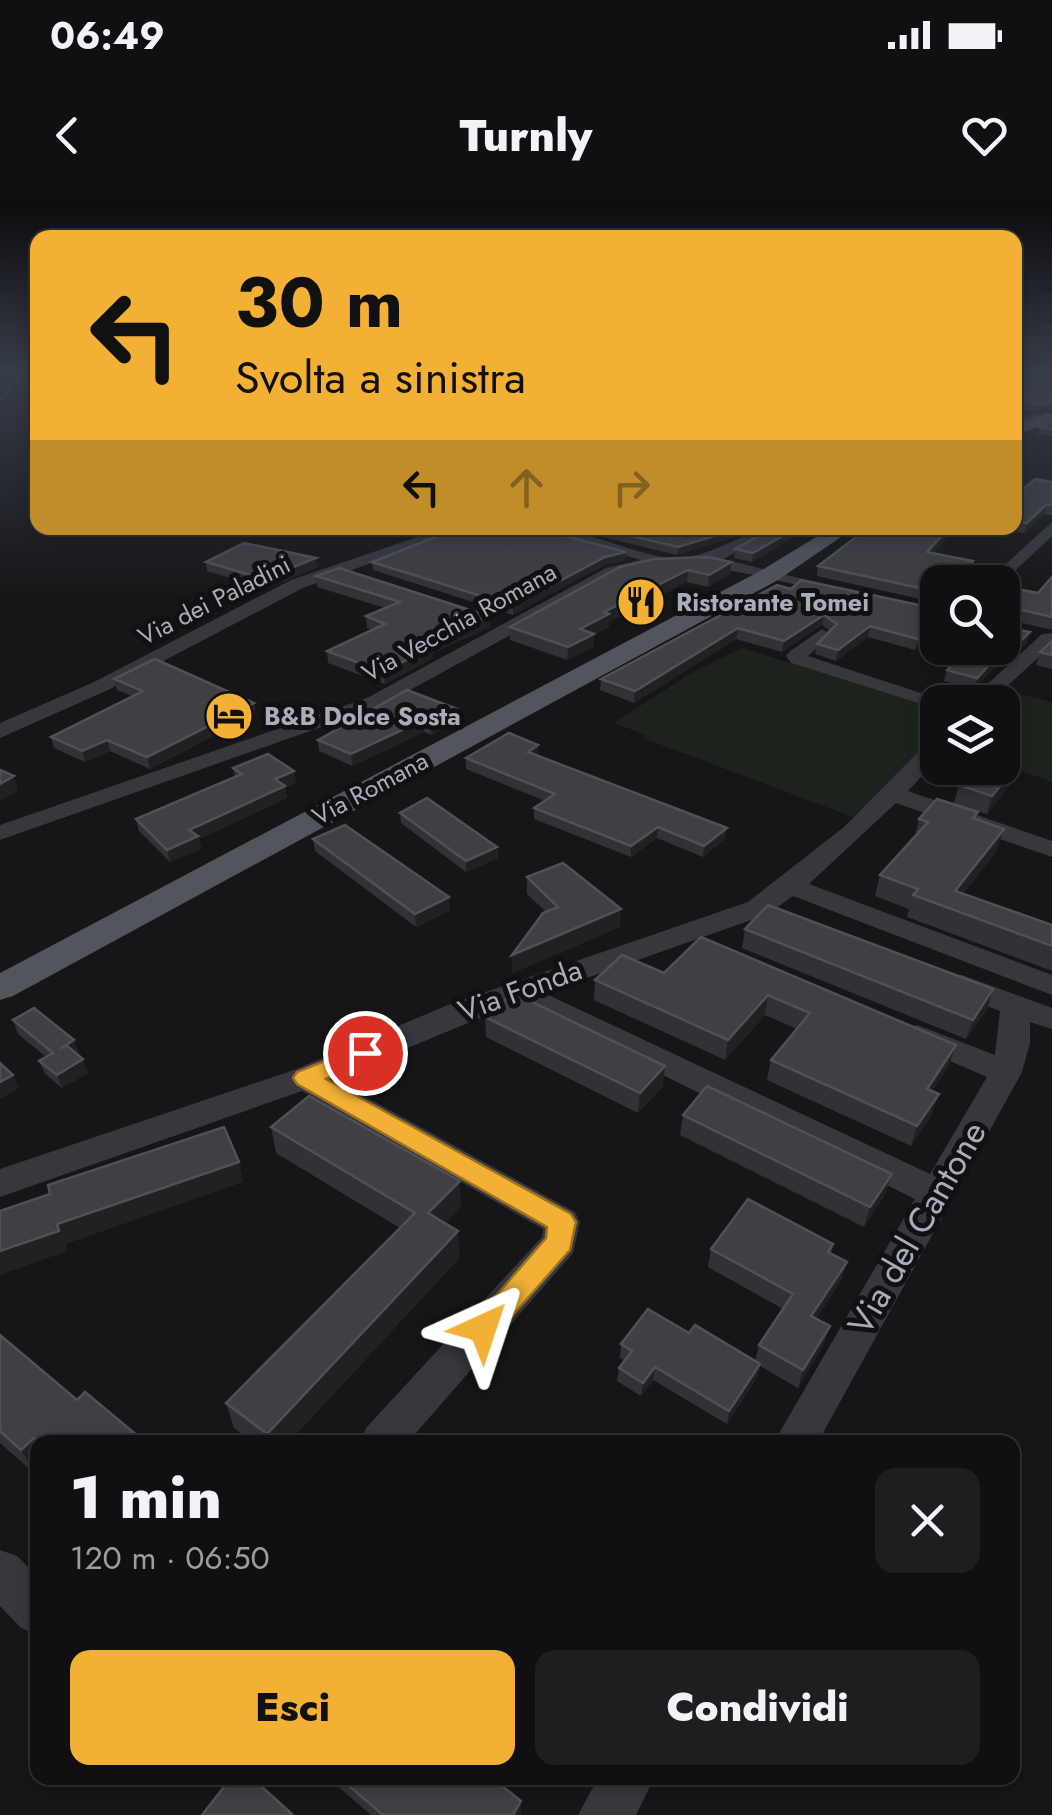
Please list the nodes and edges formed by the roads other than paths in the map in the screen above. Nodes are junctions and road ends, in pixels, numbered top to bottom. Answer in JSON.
{"nodes":[{"id":1,"x":1052,"y":527,"type":"edge"},
{"id":2,"x":437,"y":535,"type":"edge"},
{"id":3,"x":565,"y":535,"type":"edge"},
{"id":4,"x":759,"y":535,"type":"edge"},
{"id":5,"x":833,"y":535,"type":"edge"},
{"id":6,"x":707,"y":560,"type":"junction"},
{"id":7,"x":665,"y":562,"type":"junction"},
{"id":8,"x":1012,"y":565,"type":"edge"},
{"id":9,"x":337,"y":568,"type":"junction"},
{"id":10,"x":770,"y":575,"type":"junction"},
{"id":11,"x":372,"y":580,"type":"edge"},
{"id":12,"x":856,"y":594,"type":"edge"},
{"id":13,"x":1020,"y":632,"type":"edge"},
{"id":14,"x":822,"y":635,"type":"edge"},
{"id":15,"x":1050,"y":639,"type":"edge"},
{"id":16,"x":997,"y":685,"type":"edge"},
{"id":17,"x":920,"y":697,"type":"edge"},
{"id":18,"x":0,"y":731,"type":"edge"},
{"id":19,"x":920,"y":765,"type":"edge"},
{"id":20,"x":894,"y":794,"type":"junction"},
{"id":21,"x":0,"y":833,"type":"edge"},
{"id":22,"x":1052,"y":849,"type":"edge"},
{"id":23,"x":791,"y":886,"type":"junction"},
{"id":24,"x":758,"y":908,"type":"junction"},
{"id":25,"x":795,"y":922,"type":"edge"},
{"id":26,"x":681,"y":932,"type":"junction"},
{"id":27,"x":727,"y":955,"type":"edge"},
{"id":28,"x":924,"y":972,"type":"edge"},
{"id":29,"x":1052,"y":986,"type":"edge"},
{"id":30,"x":0,"y":988,"type":"edge"},
{"id":31,"x":516,"y":992,"type":"junction"},
{"id":32,"x":1016,"y":1007,"type":"junction"},
{"id":33,"x":1052,"y":1019,"type":"edge"},
{"id":34,"x":883,"y":1021,"type":"edge"},
{"id":35,"x":1006,"y":1072,"type":"junction"},
{"id":36,"x":305,"y":1078,"type":"junction"},
{"id":37,"x":0,"y":1183,"type":"edge"},
{"id":38,"x":938,"y":1194,"type":"junction"},
{"id":39,"x":387,"y":1435,"type":"edge"},
{"id":40,"x":799,"y":1435,"type":"edge"},
{"id":41,"x":0,"y":1573,"type":"edge"},
{"id":42,"x":30,"y":1603,"type":"edge"},
{"id":43,"x":624,"y":1785,"type":"edge"},
{"id":44,"x":605,"y":1815,"type":"edge"}],
"edges":[{"from":1,"to":8,"type":"street"},
{"from":2,"to":9,"type":"street","name":"Via dei Paladini"},
{"from":3,"to":7,"type":"street"},
{"from":4,"to":6,"type":"street","name":"Via Vecchia Romana"},
{"from":5,"to":10,"type":"main road","name":"Via Romana"},
{"from":6,"to":7,"type":"street","name":"Via Vecchia Romana"},
{"from":6,"to":10,"type":"street"},
{"from":7,"to":21,"type":"street","name":"Via Vecchia Romana"},
{"from":9,"to":11,"type":"street"},
{"from":9,"to":18,"type":"street","name":"Via dei Paladini"},
{"from":10,"to":12,"type":"street"},
{"from":10,"to":30,"type":"main road","name":"Via Romana"},
{"from":13,"to":15,"type":"street"},
{"from":14,"to":17,"type":"street"},
{"from":15,"to":16,"type":"street"},
{"from":19,"to":20,"type":"street","name":"Via Fonda"},
{"from":20,"to":22,"type":"street"},
{"from":20,"to":23,"type":"street","name":"Via Fonda"},
{"from":23,"to":24,"type":"street","name":"Via Fonda"},
{"from":23,"to":29,"type":"street"},
{"from":24,"to":25,"type":"street"},
{"from":24,"to":26,"type":"street","name":"Via Fonda"},
{"from":26,"to":27,"type":"street"},
{"from":26,"to":31,"type":"street","name":"Via Fonda"},
{"from":28,"to":32,"type":"street"},
{"from":31,"to":36,"type":"street","name":"Via Fonda"},
{"from":31,"to":38,"type":"street"},
{"from":32,"to":33,"type":"street"},
{"from":32,"to":35,"type":"street","name":"Via del Cantone"},
{"from":34,"to":35,"type":"street"},
{"from":35,"to":38,"type":"street","name":"Via del Cantone"},
{"from":36,"to":37,"type":"street","name":"Via Fonda"},
{"from":36,"to":39,"type":"street"},
{"from":38,"to":40,"type":"street","name":"Via del Cantone"},
{"from":41,"to":42,"type":"street"},
{"from":43,"to":44,"type":"street"}]}
